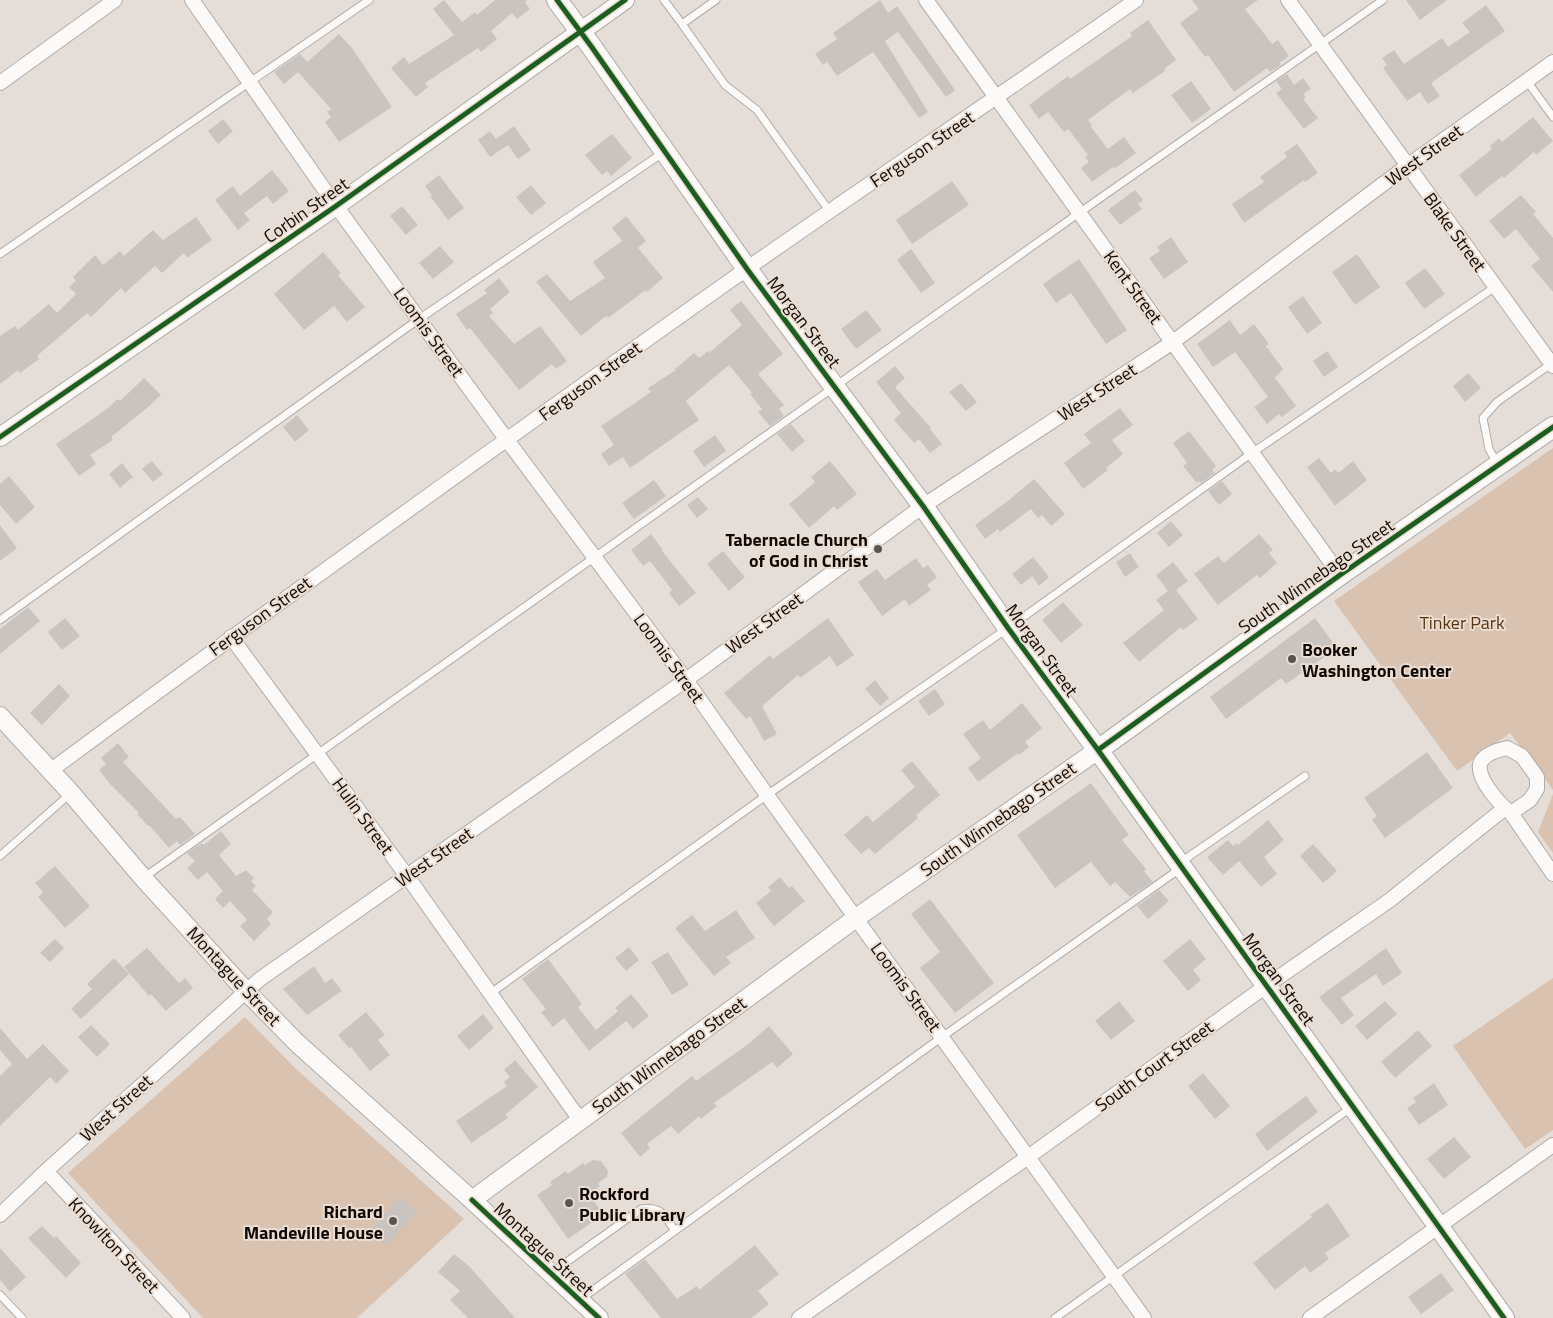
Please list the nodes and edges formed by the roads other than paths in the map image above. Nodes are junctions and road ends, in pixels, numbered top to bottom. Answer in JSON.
{"nodes":[{"id":1,"x":115,"y":0,"type":"edge"},
{"id":2,"x":192,"y":0,"type":"edge"},
{"id":3,"x":369,"y":0,"type":"edge"},
{"id":4,"x":557,"y":0,"type":"edge"},
{"id":5,"x":625,"y":0,"type":"edge"},
{"id":6,"x":664,"y":0,"type":"edge"},
{"id":7,"x":716,"y":0,"type":"edge"},
{"id":8,"x":926,"y":0,"type":"edge"},
{"id":9,"x":1136,"y":0,"type":"edge"},
{"id":10,"x":1288,"y":0,"type":"edge"},
{"id":11,"x":1384,"y":0,"type":"edge"},
{"id":12,"x":682,"y":24,"type":"junction"},
{"id":13,"x":581,"y":32,"type":"junction"},
{"id":14,"x":1320,"y":44,"type":"junction"},
{"id":15,"x":1553,"y":62,"type":"edge"},
{"id":16,"x":1527,"y":81,"type":"junction"},
{"id":17,"x":250,"y":82,"type":"junction"},
{"id":18,"x":0,"y":83,"type":"edge"},
{"id":19,"x":996,"y":98,"type":"junction"},
{"id":20,"x":1553,"y":117,"type":"edge"},
{"id":21,"x":664,"y":152,"type":"junction"},
{"id":22,"x":1407,"y":166,"type":"junction"},
{"id":23,"x":336,"y":206,"type":"junction"},
{"id":24,"x":830,"y":212,"type":"junction"},
{"id":25,"x":1079,"y":213,"type":"junction"},
{"id":26,"x":0,"y":254,"type":"edge"},
{"id":27,"x":747,"y":269,"type":"junction"},
{"id":28,"x":1495,"y":287,"type":"junction"},
{"id":29,"x":419,"y":319,"type":"junction"},
{"id":30,"x":1173,"y":342,"type":"junction"},
{"id":31,"x":1552,"y":365,"type":"edge"},
{"id":32,"x":836,"y":387,"type":"junction"},
{"id":33,"x":1553,"y":427,"type":"edge"},
{"id":34,"x":0,"y":437,"type":"edge"},
{"id":35,"x":507,"y":440,"type":"junction"},
{"id":36,"x":1252,"y":452,"type":"junction"},
{"id":37,"x":1498,"y":465,"type":"junction"},
{"id":38,"x":922,"y":506,"type":"junction"},
{"id":39,"x":595,"y":557,"type":"junction"},
{"id":40,"x":1340,"y":574,"type":"junction"},
{"id":41,"x":0,"y":620,"type":"edge"},
{"id":42,"x":1008,"y":628,"type":"junction"},
{"id":43,"x":232,"y":637,"type":"junction"},
{"id":44,"x":686,"y":680,"type":"junction"},
{"id":45,"x":0,"y":716,"type":"edge"},
{"id":46,"x":1098,"y":750,"type":"junction"},
{"id":47,"x":317,"y":753,"type":"junction"},
{"id":48,"x":50,"y":771,"type":"junction"},
{"id":49,"x":1305,"y":776,"type":"dead end"},
{"id":50,"x":71,"y":793,"type":"junction"},
{"id":51,"x":767,"y":795,"type":"junction"},
{"id":52,"x":1508,"y":811,"type":"junction"},
{"id":53,"x":0,"y":856,"type":"edge"},
{"id":54,"x":1180,"y":866,"type":"junction"},
{"id":55,"x":1553,"y":874,"type":"edge"},
{"id":56,"x":407,"y":876,"type":"junction"},
{"id":57,"x":143,"y":878,"type":"junction"},
{"id":58,"x":856,"y":918,"type":"junction"},
{"id":59,"x":1266,"y":986,"type":"junction"},
{"id":60,"x":246,"y":991,"type":"junction"},
{"id":61,"x":491,"y":993,"type":"junction"},
{"id":62,"x":942,"y":1037,"type":"junction"},
{"id":63,"x":1353,"y":1106,"type":"junction"},
{"id":64,"x":580,"y":1120,"type":"junction"},
{"id":65,"x":1553,"y":1145,"type":"edge"},
{"id":66,"x":1028,"y":1157,"type":"junction"},
{"id":67,"x":46,"y":1172,"type":"junction"},
{"id":68,"x":472,"y":1200,"type":"junction"},
{"id":69,"x":1,"y":1212,"type":"edge"},
{"id":70,"x":1438,"y":1226,"type":"junction"},
{"id":71,"x":674,"y":1231,"type":"junction"},
{"id":72,"x":550,"y":1273,"type":"junction"},
{"id":73,"x":1113,"y":1276,"type":"junction"},
{"id":74,"x":0,"y":1294,"type":"edge"},
{"id":75,"x":579,"y":1300,"type":"junction"},
{"id":76,"x":22,"y":1318,"type":"edge"},
{"id":77,"x":183,"y":1318,"type":"edge"},
{"id":78,"x":599,"y":1318,"type":"edge"},
{"id":79,"x":799,"y":1318,"type":"edge"},
{"id":80,"x":1055,"y":1318,"type":"edge"},
{"id":81,"x":1144,"y":1318,"type":"edge"},
{"id":82,"x":1310,"y":1318,"type":"edge"},
{"id":83,"x":1504,"y":1318,"type":"edge"}],
"edges":[{"from":1,"to":18,"type":"street"},
{"from":2,"to":17,"type":"street","name":"Loomis Street"},
{"from":3,"to":17,"type":"lane"},
{"from":4,"to":13,"type":"main road","name":"Morgan Street"},
{"from":5,"to":13,"type":"street","name":"Corbin Street"},
{"from":6,"to":12,"type":"lane"},
{"from":7,"to":12,"type":"lane"},
{"from":8,"to":19,"type":"street","name":"Kent Street"},
{"from":9,"to":19,"type":"street","name":"Ferguson Street"},
{"from":10,"to":14,"type":"street","name":"Blake Street"},
{"from":11,"to":14,"type":"lane"},
{"from":12,"to":24,"type":"lane"},
{"from":13,"to":21,"type":"main road","name":"Morgan Street"},
{"from":13,"to":23,"type":"street","name":"Corbin Street"},
{"from":14,"to":22,"type":"street","name":"Blake Street"},
{"from":14,"to":25,"type":"lane"},
{"from":15,"to":16,"type":"street","name":"West Street"},
{"from":16,"to":20,"type":"lane"},
{"from":16,"to":22,"type":"street","name":"West Street"},
{"from":17,"to":23,"type":"street","name":"Loomis Street"},
{"from":17,"to":26,"type":"lane"},
{"from":19,"to":24,"type":"street","name":"Ferguson Street"},
{"from":19,"to":25,"type":"street","name":"Kent Street"},
{"from":21,"to":27,"type":"main road","name":"Morgan Street"},
{"from":21,"to":29,"type":"lane"},
{"from":22,"to":28,"type":"street","name":"Blake Street"},
{"from":22,"to":30,"type":"street","name":"West Street"},
{"from":23,"to":29,"type":"street","name":"Loomis Street"},
{"from":23,"to":34,"type":"street","name":"Corbin Street"},
{"from":24,"to":27,"type":"street","name":"Ferguson Street"},
{"from":25,"to":30,"type":"street","name":"Kent Street"},
{"from":25,"to":32,"type":"lane"},
{"from":27,"to":32,"type":"main road","name":"Morgan Street"},
{"from":27,"to":35,"type":"street","name":"Ferguson Street"},
{"from":28,"to":31,"type":"street","name":"Blake Street"},
{"from":28,"to":36,"type":"lane"},
{"from":29,"to":35,"type":"street","name":"Loomis Street"},
{"from":29,"to":41,"type":"lane"},
{"from":30,"to":36,"type":"street","name":"Kent Street"},
{"from":30,"to":38,"type":"street","name":"West Street"},
{"from":31,"to":37,"type":"lane"},
{"from":32,"to":38,"type":"main road","name":"Morgan Street"},
{"from":32,"to":39,"type":"lane"},
{"from":33,"to":37,"type":"main road","name":"South Winnebago Street"},
{"from":35,"to":39,"type":"street","name":"Loomis Street"},
{"from":35,"to":43,"type":"street","name":"Ferguson Street"},
{"from":36,"to":40,"type":"street","name":"Kent Street"},
{"from":36,"to":42,"type":"lane"},
{"from":37,"to":40,"type":"main road","name":"South Winnebago Street"},
{"from":38,"to":42,"type":"main road","name":"Morgan Street"},
{"from":38,"to":44,"type":"street","name":"West Street"},
{"from":39,"to":44,"type":"street","name":"Loomis Street"},
{"from":39,"to":47,"type":"lane"},
{"from":40,"to":46,"type":"main road","name":"South Winnebago Street"},
{"from":42,"to":46,"type":"main road","name":"Morgan Street"},
{"from":42,"to":51,"type":"lane"},
{"from":43,"to":47,"type":"street","name":"Hulin Street"},
{"from":43,"to":48,"type":"street","name":"Ferguson Street"},
{"from":44,"to":51,"type":"street","name":"Loomis Street"},
{"from":44,"to":56,"type":"street","name":"West Street"},
{"from":45,"to":48,"type":"street","name":"Montague Street"},
{"from":46,"to":54,"type":"main road","name":"Morgan Street"},
{"from":46,"to":58,"type":"street","name":"South Winnebago Street"},
{"from":47,"to":56,"type":"street","name":"Hulin Street"},
{"from":47,"to":57,"type":"lane"},
{"from":48,"to":50,"type":"street","name":"Montague Street"},
{"from":49,"to":54,"type":"lane"},
{"from":50,"to":53,"type":"lane"},
{"from":50,"to":57,"type":"street","name":"Montague Street"},
{"from":51,"to":58,"type":"street","name":"Loomis Street"},
{"from":51,"to":61,"type":"lane"},
{"from":52,"to":52,"type":"street"},
{"from":52,"to":55,"type":"street"},
{"from":52,"to":59,"type":"street","name":"South Court Street"},
{"from":54,"to":59,"type":"main road","name":"Morgan Street"},
{"from":54,"to":62,"type":"lane"},
{"from":56,"to":60,"type":"street","name":"West Street"},
{"from":56,"to":61,"type":"street","name":"Hulin Street"},
{"from":57,"to":60,"type":"street","name":"Montague Street"},
{"from":58,"to":62,"type":"street","name":"Loomis Street"},
{"from":58,"to":64,"type":"street","name":"South Winnebago Street"},
{"from":59,"to":63,"type":"main road","name":"Morgan Street"},
{"from":59,"to":66,"type":"street","name":"South Court Street"},
{"from":60,"to":67,"type":"street","name":"West Street"},
{"from":60,"to":68,"type":"street","name":"Montague Street"},
{"from":61,"to":64,"type":"street","name":"Hulin Street"},
{"from":62,"to":66,"type":"street","name":"Loomis Street"},
{"from":62,"to":71,"type":"lane"},
{"from":63,"to":70,"type":"main road","name":"Morgan Street"},
{"from":63,"to":73,"type":"lane"},
{"from":64,"to":68,"type":"street","name":"South Winnebago Street"},
{"from":65,"to":70,"type":"street"},
{"from":66,"to":73,"type":"street","name":"Loomis Street"},
{"from":66,"to":79,"type":"street","name":"South Court Street"},
{"from":67,"to":69,"type":"street","name":"West Street"},
{"from":67,"to":77,"type":"street","name":"Knowlton Street"},
{"from":68,"to":72,"type":"street","name":"Montague Street"},
{"from":70,"to":82,"type":"street"},
{"from":70,"to":83,"type":"main road","name":"Morgan Street"},
{"from":71,"to":72,"type":"lane"},
{"from":71,"to":75,"type":"lane"},
{"from":72,"to":75,"type":"street","name":"Montague Street"},
{"from":73,"to":80,"type":"lane"},
{"from":73,"to":81,"type":"street","name":"Loomis Street"},
{"from":74,"to":76,"type":"lane"},
{"from":75,"to":78,"type":"street","name":"Montague Street"}]}
